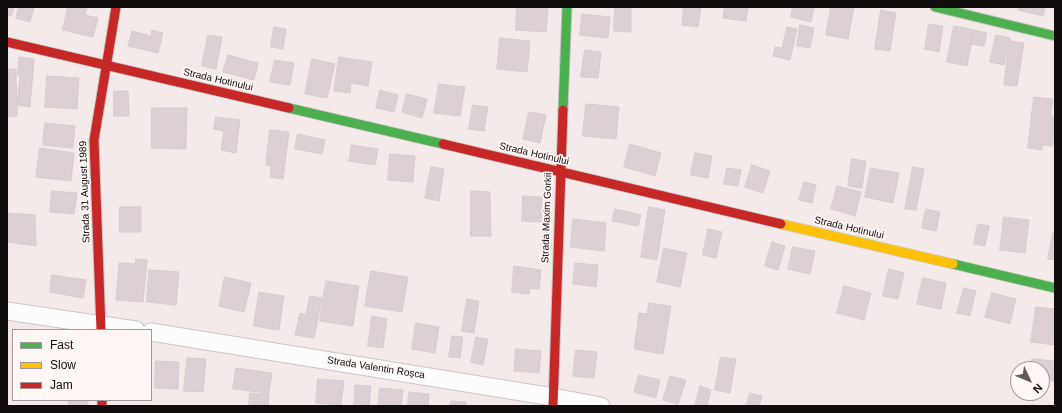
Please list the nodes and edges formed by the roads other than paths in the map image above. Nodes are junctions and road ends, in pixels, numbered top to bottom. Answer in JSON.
{"nodes":[{"id":1,"x":116,"y":7,"type":"edge"},
{"id":2,"x":567,"y":7,"type":"edge"},
{"id":3,"x":935,"y":7,"type":"edge"},
{"id":4,"x":1055,"y":36,"type":"edge"},
{"id":5,"x":7,"y":42,"type":"edge"},
{"id":6,"x":105,"y":65,"type":"junction"},
{"id":7,"x":560,"y":171,"type":"junction"},
{"id":8,"x":1055,"y":288,"type":"edge"},
{"id":9,"x":7,"y":311,"type":"edge"},
{"id":10,"x":101,"y":327,"type":"edge"},
{"id":11,"x":124,"y":329,"type":"edge"},
{"id":12,"x":152,"y":332,"type":"edge"},
{"id":13,"x":553,"y":401,"type":"edge"},
{"id":14,"x":601,"y":406,"type":"edge"}],
"edges":[{"from":1,"to":6,"type":"street","name":"Strada 31 August 1989"},
{"from":2,"to":7,"type":"street","name":"Strada Maxim Gorkii"},
{"from":3,"to":4,"type":"street"},
{"from":5,"to":6,"type":"street","name":"Strada Hotinului"},
{"from":6,"to":7,"type":"street","name":"Strada Hotinului"},
{"from":6,"to":10,"type":"street","name":"Strada 31 August 1989"},
{"from":7,"to":8,"type":"street","name":"Strada Hotinului"},
{"from":7,"to":13,"type":"street","name":"Strada Maxim Gorkii"},
{"from":9,"to":10,"type":"street"},
{"from":10,"to":11,"type":"street"},
{"from":12,"to":13,"type":"street","name":"Strada Valentin Roșca"},
{"from":13,"to":14,"type":"street","name":"Strada Valentin Roșca"}]}
